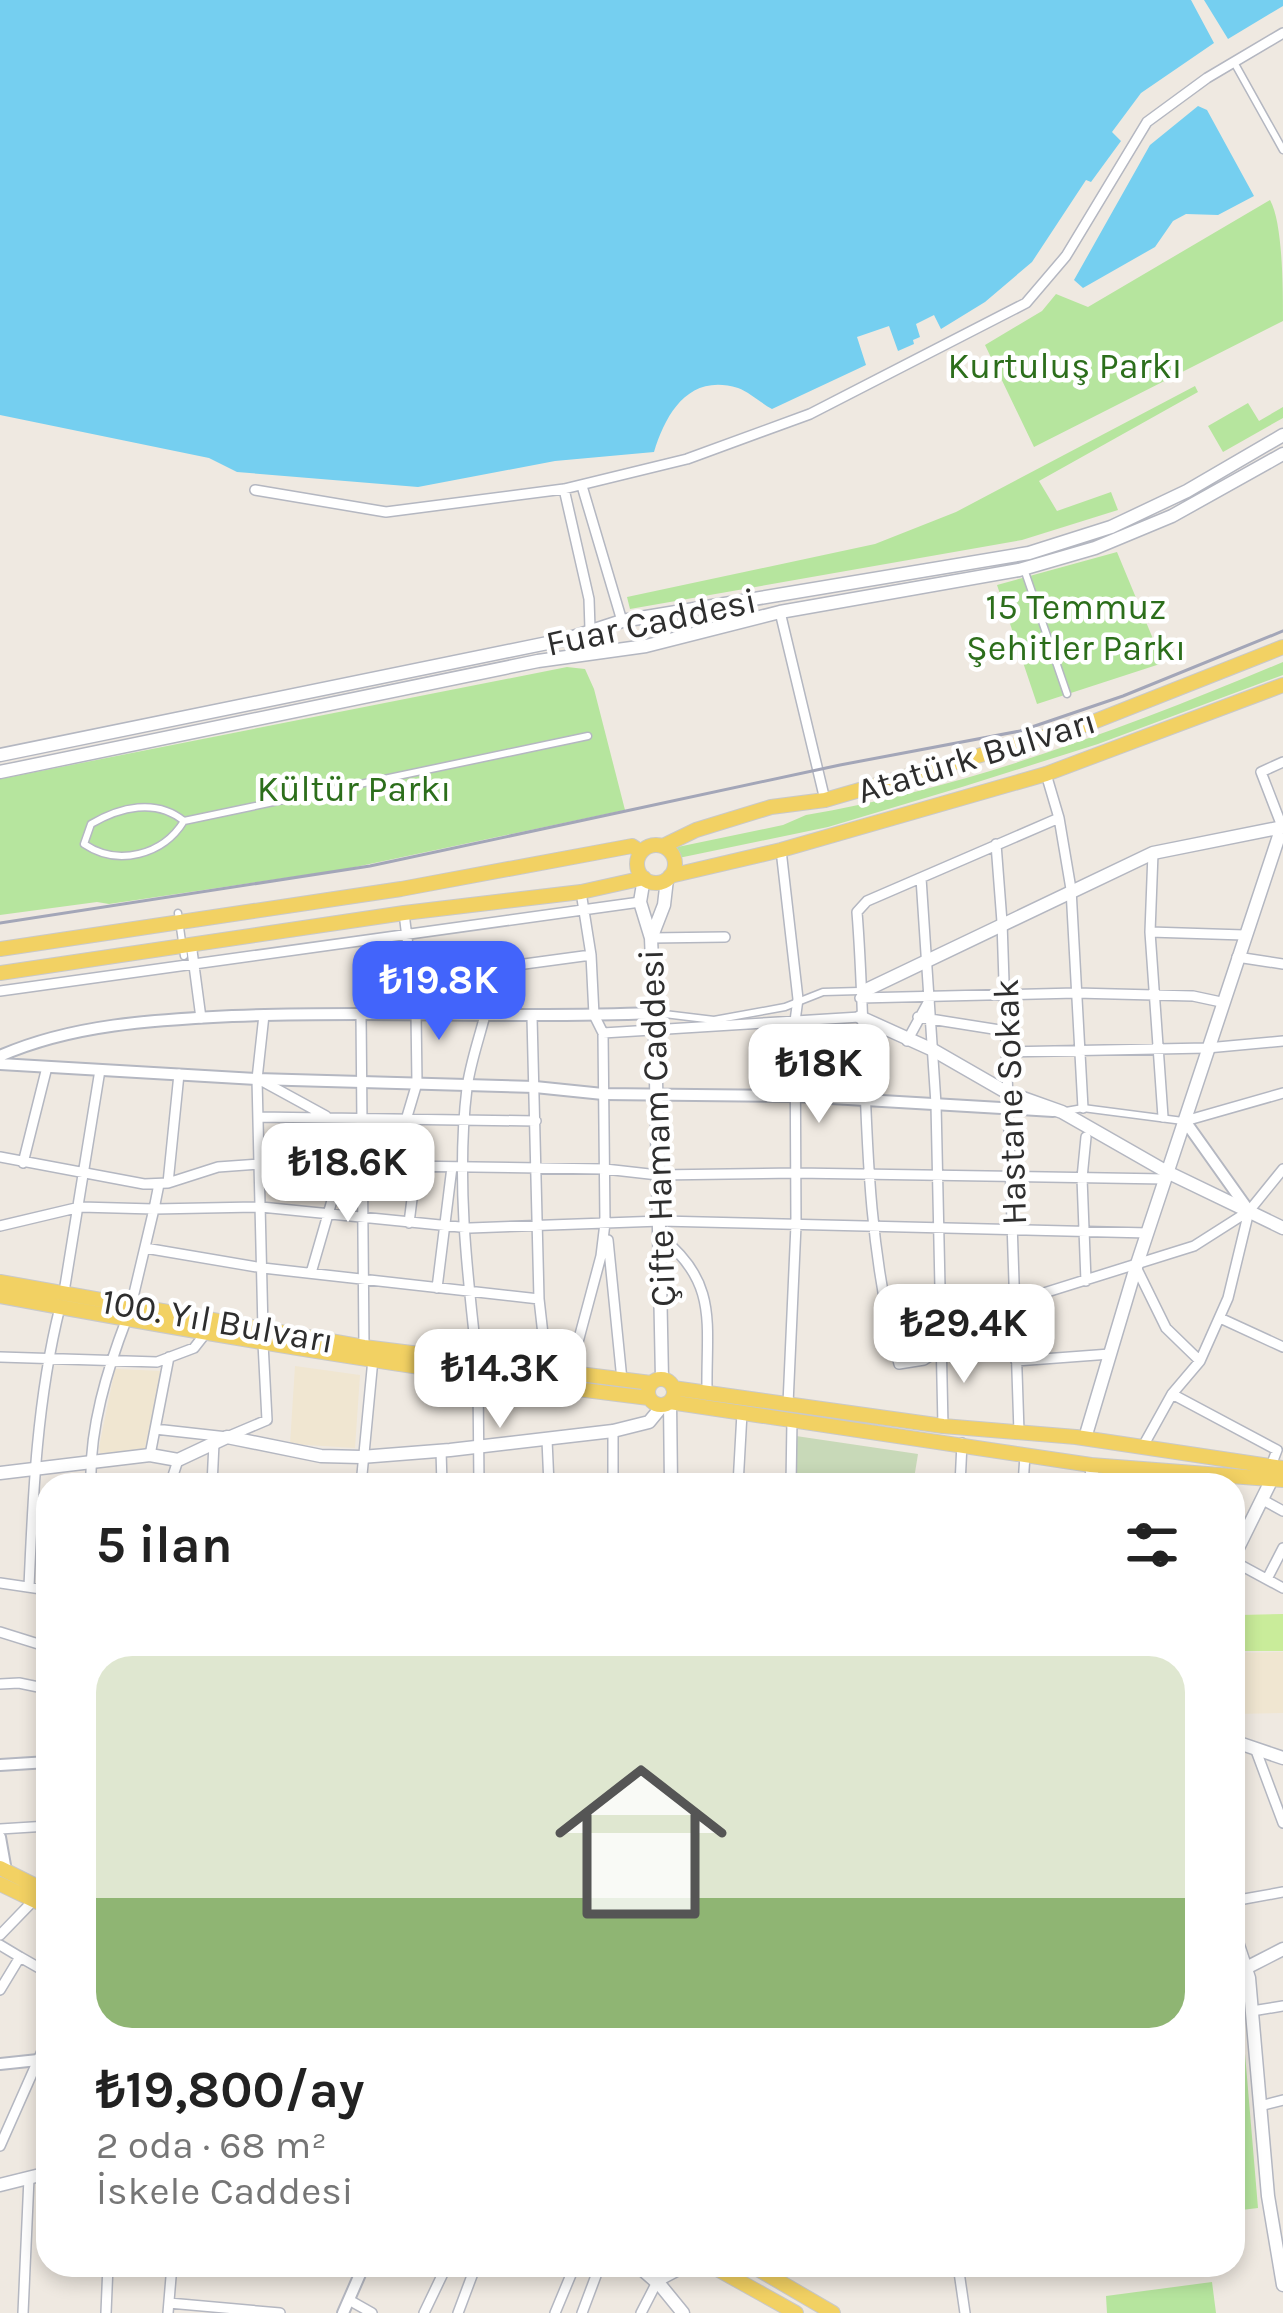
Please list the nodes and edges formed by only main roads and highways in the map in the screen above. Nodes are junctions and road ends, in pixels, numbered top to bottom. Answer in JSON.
{"nodes":[{"id":1,"x":1283,"y":435,"type":"edge"},
{"id":2,"x":1283,"y":454,"type":"edge"},
{"id":3,"x":640,"y":619,"type":"junction"},
{"id":4,"x":590,"y":629,"type":"junction"},
{"id":5,"x":646,"y":646,"type":"junction"},
{"id":6,"x":1283,"y":647,"type":"edge"},
{"id":7,"x":597,"y":654,"type":"junction"},
{"id":8,"x":1283,"y":685,"type":"edge"},
{"id":9,"x":0,"y":754,"type":"edge"},
{"id":10,"x":0,"y":772,"type":"edge"},
{"id":11,"x":1283,"y":828,"type":"edge"},
{"id":12,"x":663,"y":846,"type":"junction"},
{"id":13,"x":641,"y":852,"type":"junction"},
{"id":14,"x":644,"y":878,"type":"junction"},
{"id":15,"x":668,"y":878,"type":"junction"},
{"id":16,"x":664,"y":905,"type":"junction"},
{"id":17,"x":642,"y":906,"type":"junction"},
{"id":18,"x":651,"y":938,"type":"junction"},
{"id":19,"x":0,"y":949,"type":"edge"},
{"id":20,"x":0,"y":973,"type":"edge"},
{"id":21,"x":862,"y":994,"type":"road end"},
{"id":22,"x":860,"y":1017,"type":"road end"},
{"id":23,"x":1166,"y":1176,"type":"junction"},
{"id":24,"x":1283,"y":1228,"type":"edge"},
{"id":25,"x":0,"y":1282,"type":"edge"},
{"id":26,"x":0,"y":1296,"type":"edge"},
{"id":27,"x":62,"y":1299,"type":"junction"},
{"id":28,"x":129,"y":1312,"type":"junction"},
{"id":29,"x":263,"y":1337,"type":"junction"},
{"id":30,"x":368,"y":1353,"type":"junction"},
{"id":31,"x":661,"y":1392,"type":"junction"},
{"id":32,"x":790,"y":1412,"type":"junction"},
{"id":33,"x":1081,"y":1438,"type":"junction"},
{"id":34,"x":1103,"y":1440,"type":"junction"},
{"id":35,"x":1072,"y":1462,"type":"junction"},
{"id":36,"x":1095,"y":1465,"type":"junction"},
{"id":37,"x":0,"y":1473,"type":"edge"},
{"id":38,"x":670,"y":1473,"type":"edge"},
{"id":39,"x":1095,"y":1473,"type":"edge"},
{"id":40,"x":1277,"y":1473,"type":"edge"},
{"id":41,"x":1245,"y":1536,"type":"edge"},
{"id":42,"x":1245,"y":1745,"type":"edge"},
{"id":43,"x":1283,"y":1758,"type":"edge"},
{"id":44,"x":2,"y":1874,"type":"edge"},
{"id":45,"x":36,"y":1893,"type":"edge"},
{"id":46,"x":1283,"y":1949,"type":"edge"},
{"id":47,"x":1245,"y":1952,"type":"edge"},
{"id":48,"x":1252,"y":1965,"type":"junction"},
{"id":49,"x":36,"y":2176,"type":"edge"},
{"id":50,"x":0,"y":2186,"type":"edge"},
{"id":51,"x":1276,"y":2205,"type":"edge"},
{"id":52,"x":1279,"y":2238,"type":"edge"},
{"id":53,"x":651,"y":2277,"type":"edge"},
{"id":54,"x":731,"y":2277,"type":"edge"},
{"id":55,"x":758,"y":2277,"type":"edge"},
{"id":56,"x":772,"y":2277,"type":"edge"},
{"id":57,"x":1283,"y":2285,"type":"edge"},
{"id":58,"x":757,"y":2292,"type":"junction"},
{"id":59,"x":683,"y":2313,"type":"edge"},
{"id":60,"x":796,"y":2313,"type":"edge"},
{"id":61,"x":833,"y":2313,"type":"edge"}],
"edges":[{"from":1,"to":3,"type":"main road","name":"Fuar Caddesi"},
{"from":2,"to":5,"type":"main road","name":"Fuar Caddesi"},
{"from":3,"to":4,"type":"main road","name":"Fuar Caddesi"},
{"from":3,"to":5,"type":"main road"},
{"from":4,"to":7,"type":"main road"},
{"from":4,"to":9,"type":"main road","name":"Fuar Caddesi"},
{"from":5,"to":7,"type":"main road","name":"Fuar Caddesi"},
{"from":6,"to":12,"type":"main road","name":"Atatürk Bulvarı"},
{"from":7,"to":10,"type":"main road","name":"Fuar Caddesi"},
{"from":8,"to":15,"type":"main road","name":"Atatürk Bulvarı"},
{"from":11,"to":21,"type":"main road"},
{"from":11,"to":23,"type":"main road"},
{"from":12,"to":13,"type":"main road"},
{"from":12,"to":15,"type":"main road"},
{"from":13,"to":14,"type":"main road"},
{"from":13,"to":19,"type":"main road"},
{"from":14,"to":15,"type":"main road"},
{"from":14,"to":17,"type":"main road","name":"Çifte Hamam Caddesi"},
{"from":14,"to":20,"type":"main road"},
{"from":15,"to":16,"type":"main road"},
{"from":16,"to":17,"type":"main road"},
{"from":16,"to":18,"type":"main road"},
{"from":17,"to":18,"type":"main road","name":"Çifte Hamam Caddesi"},
{"from":18,"to":31,"type":"main road","name":"Çifte Hamam Caddesi"},
{"from":22,"to":23,"type":"main road"},
{"from":23,"to":24,"type":"main road"},
{"from":23,"to":33,"type":"main road"},
{"from":25,"to":27,"type":"main road","name":"100. Yıl Bulvarı"},
{"from":26,"to":27,"type":"main road","name":"100. Yıl Bulvarı"},
{"from":27,"to":28,"type":"main road","name":"100. Yıl Bulvarı"},
{"from":28,"to":29,"type":"main road","name":"100. Yıl Bulvarı"},
{"from":28,"to":29,"type":"main road","name":"100. Yıl Bulvarı"},
{"from":29,"to":30,"type":"main road","name":"100. Yıl Bulvarı"},
{"from":30,"to":31,"type":"main road","name":"100. Yıl Bulvarı"},
{"from":30,"to":31,"type":"main road","name":"100. Yıl Bulvarı"},
{"from":31,"to":32,"type":"main road","name":"100. Yıl Bulvarı"},
{"from":31,"to":32,"type":"main road","name":"100. Yıl Bulvarı"},
{"from":31,"to":37,"type":"main road"},
{"from":31,"to":38,"type":"main road","name":"Çifte Hamam Caddesi"},
{"from":32,"to":33,"type":"main road","name":"100. Yıl Bulvarı"},
{"from":32,"to":35,"type":"main road","name":"100. Yıl Bulvarı"},
{"from":33,"to":34,"type":"main road","name":"100. Yıl Bulvarı"},
{"from":33,"to":35,"type":"main road"},
{"from":34,"to":36,"type":"main road"},
{"from":34,"to":40,"type":"main road","name":"100. Yıl Bulvarı"},
{"from":35,"to":36,"type":"main road","name":"100. Yıl Bulvarı"},
{"from":36,"to":39,"type":"main road"},
{"from":36,"to":40,"type":"main road","name":"100. Yıl Bulvarı"},
{"from":40,"to":41,"type":"main road"},
{"from":42,"to":43,"type":"main road"},
{"from":44,"to":45,"type":"main road"},
{"from":46,"to":48,"type":"main road"},
{"from":47,"to":48,"type":"main road"},
{"from":48,"to":51,"type":"main road"},
{"from":49,"to":50,"type":"main road"},
{"from":51,"to":52,"type":"main road"},
{"from":52,"to":57,"type":"main road"},
{"from":53,"to":59,"type":"main road"},
{"from":54,"to":58,"type":"main road"},
{"from":55,"to":58,"type":"main road"},
{"from":56,"to":61,"type":"main road"},
{"from":58,"to":60,"type":"main road"}]}
